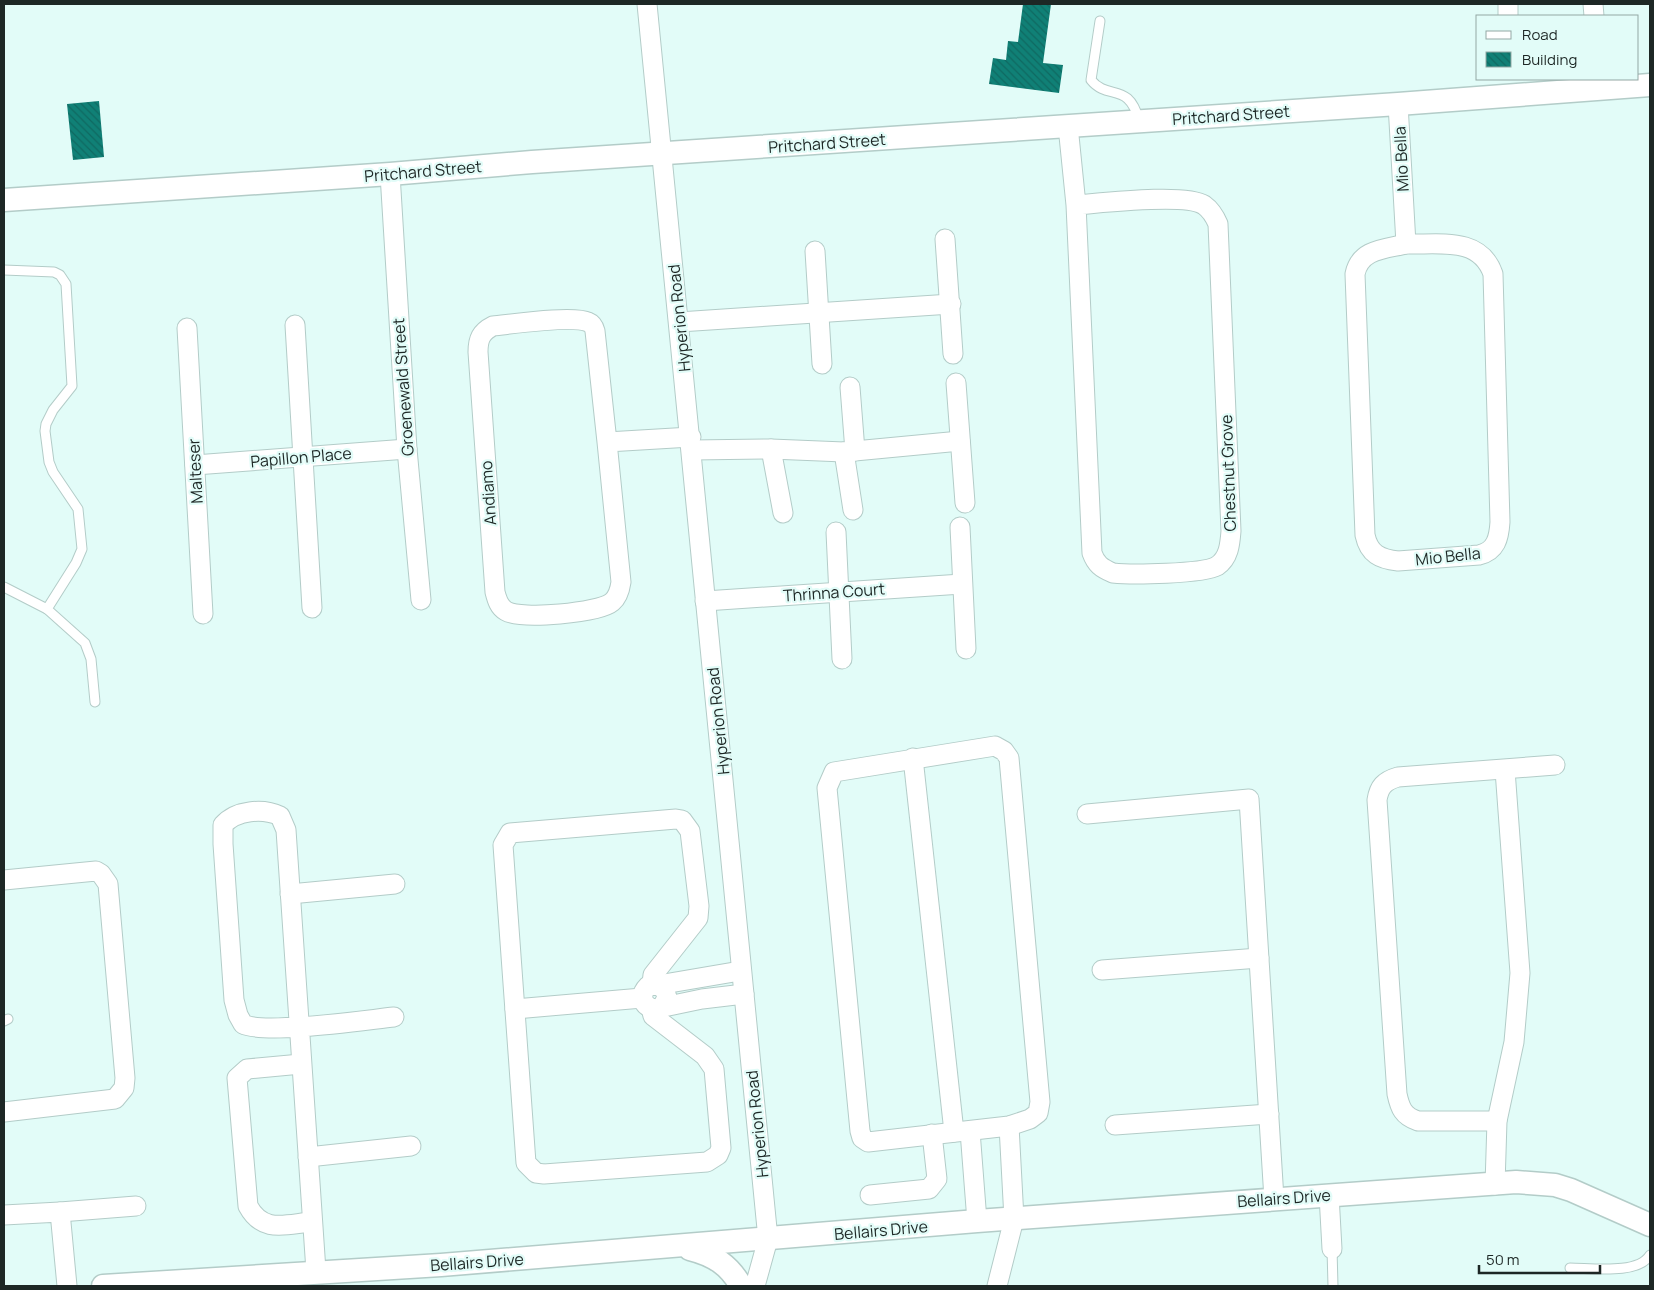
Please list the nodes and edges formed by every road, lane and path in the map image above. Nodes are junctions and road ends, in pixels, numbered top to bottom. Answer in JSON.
{"nodes":[{"id":1,"x":647,"y":4,"type":"edge"},
{"id":2,"x":1100,"y":21,"type":"dead end"},
{"id":3,"x":1600,"y":84,"type":"edge"},
{"id":4,"x":1650,"y":85,"type":"edge"},
{"id":5,"x":1398,"y":104,"type":"junction"},
{"id":6,"x":1139,"y":121,"type":"junction"},
{"id":7,"x":1068,"y":126,"type":"junction"},
{"id":8,"x":662,"y":155,"type":"junction"},
{"id":9,"x":390,"y":174,"type":"junction"},
{"id":10,"x":4,"y":200,"type":"edge"},
{"id":11,"x":1076,"y":205,"type":"junction"},
{"id":12,"x":945,"y":239,"type":"dead end"},
{"id":13,"x":1406,"y":244,"type":"junction"},
{"id":14,"x":815,"y":251,"type":"dead end"},
{"id":15,"x":4,"y":270,"type":"edge"},
{"id":16,"x":951,"y":304,"type":"junction"},
{"id":17,"x":820,"y":312,"type":"junction"},
{"id":18,"x":679,"y":322,"type":"junction"},
{"id":19,"x":295,"y":325,"type":"dead end"},
{"id":20,"x":187,"y":328,"type":"dead end"},
{"id":21,"x":954,"y":354,"type":"dead end"},
{"id":22,"x":822,"y":364,"type":"dead end"},
{"id":23,"x":956,"y":383,"type":"dead end"},
{"id":24,"x":850,"y":387,"type":"dead end"},
{"id":25,"x":960,"y":441,"type":"junction"},
{"id":26,"x":607,"y":442,"type":"junction"},
{"id":27,"x":692,"y":444,"type":"junction"},
{"id":28,"x":407,"y":448,"type":"junction"},
{"id":29,"x":771,"y":449,"type":"junction"},
{"id":30,"x":849,"y":452,"type":"junction"},
{"id":31,"x":304,"y":456,"type":"junction"},
{"id":32,"x":195,"y":465,"type":"junction"},
{"id":33,"x":965,"y":503,"type":"dead end"},
{"id":34,"x":853,"y":510,"type":"dead end"},
{"id":35,"x":782,"y":513,"type":"dead end"},
{"id":36,"x":960,"y":527,"type":"dead end"},
{"id":37,"x":836,"y":532,"type":"dead end"},
{"id":38,"x":962,"y":584,"type":"junction"},
{"id":39,"x":4,"y":587,"type":"edge"},
{"id":40,"x":838,"y":591,"type":"junction"},
{"id":41,"x":421,"y":600,"type":"dead end"},
{"id":42,"x":705,"y":601,"type":"junction"},
{"id":43,"x":312,"y":608,"type":"dead end"},
{"id":44,"x":47,"y":609,"type":"junction"},
{"id":45,"x":204,"y":614,"type":"dead end"},
{"id":46,"x":966,"y":649,"type":"dead end"},
{"id":47,"x":842,"y":659,"type":"dead end"},
{"id":48,"x":95,"y":702,"type":"dead end"},
{"id":49,"x":912,"y":758,"type":"junction"},
{"id":50,"x":1555,"y":765,"type":"dead end"},
{"id":51,"x":1505,"y":770,"type":"junction"},
{"id":52,"x":1088,"y":814,"type":"dead end"},
{"id":53,"x":4,"y":880,"type":"edge"},
{"id":54,"x":395,"y":884,"type":"dead end"},
{"id":55,"x":290,"y":894,"type":"junction"},
{"id":56,"x":1259,"y":958,"type":"junction"},
{"id":57,"x":1102,"y":970,"type":"dead end"},
{"id":58,"x":740,"y":971,"type":"junction"},
{"id":59,"x":744,"y":994,"type":"junction"},
{"id":60,"x":653,"y":996,"type":"junction"},
{"id":61,"x":515,"y":1009,"type":"junction"},
{"id":62,"x":394,"y":1017,"type":"dead end"},
{"id":63,"x":299,"y":1026,"type":"junction"},
{"id":64,"x":301,"y":1064,"type":"junction"},
{"id":65,"x":4,"y":1112,"type":"edge"},
{"id":66,"x":1269,"y":1114,"type":"junction"},
{"id":67,"x":1498,"y":1121,"type":"junction"},
{"id":68,"x":1115,"y":1125,"type":"dead end"},
{"id":69,"x":1010,"y":1126,"type":"junction"},
{"id":70,"x":962,"y":1132,"type":"junction"},
{"id":71,"x":932,"y":1134,"type":"junction"},
{"id":72,"x":411,"y":1146,"type":"dead end"},
{"id":73,"x":308,"y":1157,"type":"junction"},
{"id":74,"x":1495,"y":1185,"type":"junction"},
{"id":75,"x":870,"y":1195,"type":"dead end"},
{"id":76,"x":1329,"y":1195,"type":"junction"},
{"id":77,"x":1274,"y":1199,"type":"junction"},
{"id":78,"x":136,"y":1206,"type":"dead end"},
{"id":79,"x":60,"y":1212,"type":"junction"},
{"id":80,"x":4,"y":1215,"type":"edge"},
{"id":81,"x":1014,"y":1219,"type":"junction"},
{"id":82,"x":977,"y":1221,"type":"junction"},
{"id":83,"x":312,"y":1222,"type":"junction"},
{"id":84,"x":1650,"y":1225,"type":"edge"},
{"id":85,"x":768,"y":1239,"type":"junction"},
{"id":86,"x":682,"y":1246,"type":"junction"},
{"id":87,"x":1332,"y":1250,"type":"joint"},
{"id":88,"x":1650,"y":1255,"type":"edge"},
{"id":89,"x":1570,"y":1268,"type":"dead end"},
{"id":90,"x":312,"y":1279,"type":"edge"},
{"id":91,"x":67,"y":1286,"type":"edge"},
{"id":92,"x":104,"y":1286,"type":"edge"},
{"id":93,"x":742,"y":1286,"type":"edge"},
{"id":94,"x":756,"y":1286,"type":"edge"},
{"id":95,"x":997,"y":1286,"type":"edge"},
{"id":96,"x":1333,"y":1286,"type":"edge"}],
"edges":[{"from":1,"to":8,"type":"street","name":"Hyperion Road"},
{"from":2,"to":6,"type":"lane"},
{"from":3,"to":4,"type":"street","name":"Pritchard Street"},
{"from":3,"to":5,"type":"street","name":"Pritchard Street"},
{"from":5,"to":6,"type":"street","name":"Pritchard Street"},
{"from":5,"to":13,"type":"street","name":"Mio Bella"},
{"from":6,"to":7,"type":"street","name":"Pritchard Street"},
{"from":7,"to":8,"type":"street","name":"Pritchard Street"},
{"from":7,"to":11,"type":"street","name":"Chestnut Grove"},
{"from":8,"to":9,"type":"street","name":"Pritchard Street"},
{"from":8,"to":18,"type":"street","name":"Hyperion Road"},
{"from":9,"to":10,"type":"street","name":"Pritchard Street"},
{"from":9,"to":28,"type":"street","name":"Groenewald Street"},
{"from":11,"to":11,"type":"street","name":"Chestnut Grove"},
{"from":12,"to":16,"type":"street"},
{"from":13,"to":13,"type":"street","name":"Mio Bella"},
{"from":14,"to":17,"type":"street"},
{"from":15,"to":44,"type":"lane"},
{"from":16,"to":17,"type":"street"},
{"from":16,"to":21,"type":"street"},
{"from":17,"to":18,"type":"street"},
{"from":17,"to":22,"type":"street"},
{"from":18,"to":27,"type":"street","name":"Hyperion Road"},
{"from":19,"to":31,"type":"street"},
{"from":20,"to":32,"type":"street","name":"Malteser"},
{"from":23,"to":25,"type":"street"},
{"from":24,"to":30,"type":"street"},
{"from":25,"to":30,"type":"street"},
{"from":25,"to":33,"type":"street"},
{"from":26,"to":26,"type":"street","name":"Andiamo"},
{"from":26,"to":27,"type":"street"},
{"from":27,"to":29,"type":"street"},
{"from":27,"to":42,"type":"street","name":"Hyperion Road"},
{"from":28,"to":31,"type":"street","name":"Papillon Place"},
{"from":28,"to":41,"type":"street","name":"Groenewald Street"},
{"from":29,"to":30,"type":"street"},
{"from":29,"to":35,"type":"street"},
{"from":30,"to":34,"type":"street"},
{"from":31,"to":32,"type":"street","name":"Papillon Place"},
{"from":31,"to":43,"type":"street"},
{"from":32,"to":45,"type":"street","name":"Malteser"},
{"from":36,"to":38,"type":"street"},
{"from":37,"to":40,"type":"street"},
{"from":38,"to":40,"type":"street","name":"Thrinna Court"},
{"from":38,"to":46,"type":"street"},
{"from":39,"to":44,"type":"lane"},
{"from":40,"to":42,"type":"street","name":"Thrinna Court"},
{"from":40,"to":47,"type":"street"},
{"from":42,"to":58,"type":"street","name":"Hyperion Road"},
{"from":44,"to":48,"type":"lane"},
{"from":49,"to":69,"type":"street"},
{"from":49,"to":70,"type":"street"},
{"from":49,"to":71,"type":"street"},
{"from":50,"to":51,"type":"street"},
{"from":51,"to":67,"type":"street"},
{"from":51,"to":67,"type":"street"},
{"from":52,"to":56,"type":"street"},
{"from":53,"to":65,"type":"street"},
{"from":54,"to":55,"type":"street"},
{"from":55,"to":63,"type":"street"},
{"from":55,"to":63,"type":"street"},
{"from":56,"to":57,"type":"street"},
{"from":56,"to":66,"type":"street"},
{"from":58,"to":59,"type":"street","name":"Hyperion Road"},
{"from":58,"to":60,"type":"street"},
{"from":59,"to":60,"type":"street"},
{"from":59,"to":85,"type":"street","name":"Hyperion Road"},
{"from":60,"to":61,"type":"street"},
{"from":60,"to":61,"type":"street"},
{"from":60,"to":61,"type":"street"},
{"from":62,"to":63,"type":"street"},
{"from":63,"to":64,"type":"street"},
{"from":64,"to":73,"type":"street"},
{"from":64,"to":83,"type":"street"},
{"from":66,"to":68,"type":"street"},
{"from":66,"to":77,"type":"street"},
{"from":67,"to":74,"type":"street"},
{"from":69,"to":70,"type":"street"},
{"from":69,"to":81,"type":"street"},
{"from":70,"to":71,"type":"street"},
{"from":70,"to":82,"type":"street"},
{"from":71,"to":75,"type":"street"},
{"from":72,"to":73,"type":"street"},
{"from":73,"to":83,"type":"street"},
{"from":74,"to":76,"type":"street","name":"Bellairs Drive"},
{"from":74,"to":84,"type":"street","name":"Bellairs Drive"},
{"from":76,"to":77,"type":"street","name":"Bellairs Drive"},
{"from":76,"to":87,"type":"street"},
{"from":77,"to":81,"type":"street","name":"Bellairs Drive"},
{"from":78,"to":79,"type":"street"},
{"from":79,"to":80,"type":"street"},
{"from":79,"to":91,"type":"street"},
{"from":81,"to":82,"type":"street","name":"Bellairs Drive"},
{"from":81,"to":95,"type":"street"},
{"from":82,"to":85,"type":"street","name":"Bellairs Drive"},
{"from":83,"to":90,"type":"street"},
{"from":85,"to":86,"type":"street","name":"Bellairs Drive"},
{"from":85,"to":94,"type":"street","name":"Hyperion Road"},
{"from":86,"to":90,"type":"street","name":"Bellairs Drive"},
{"from":86,"to":93,"type":"street"},
{"from":87,"to":96,"type":"lane"},
{"from":88,"to":89,"type":"lane"},
{"from":90,"to":92,"type":"street","name":"Bellairs Drive"}]}
